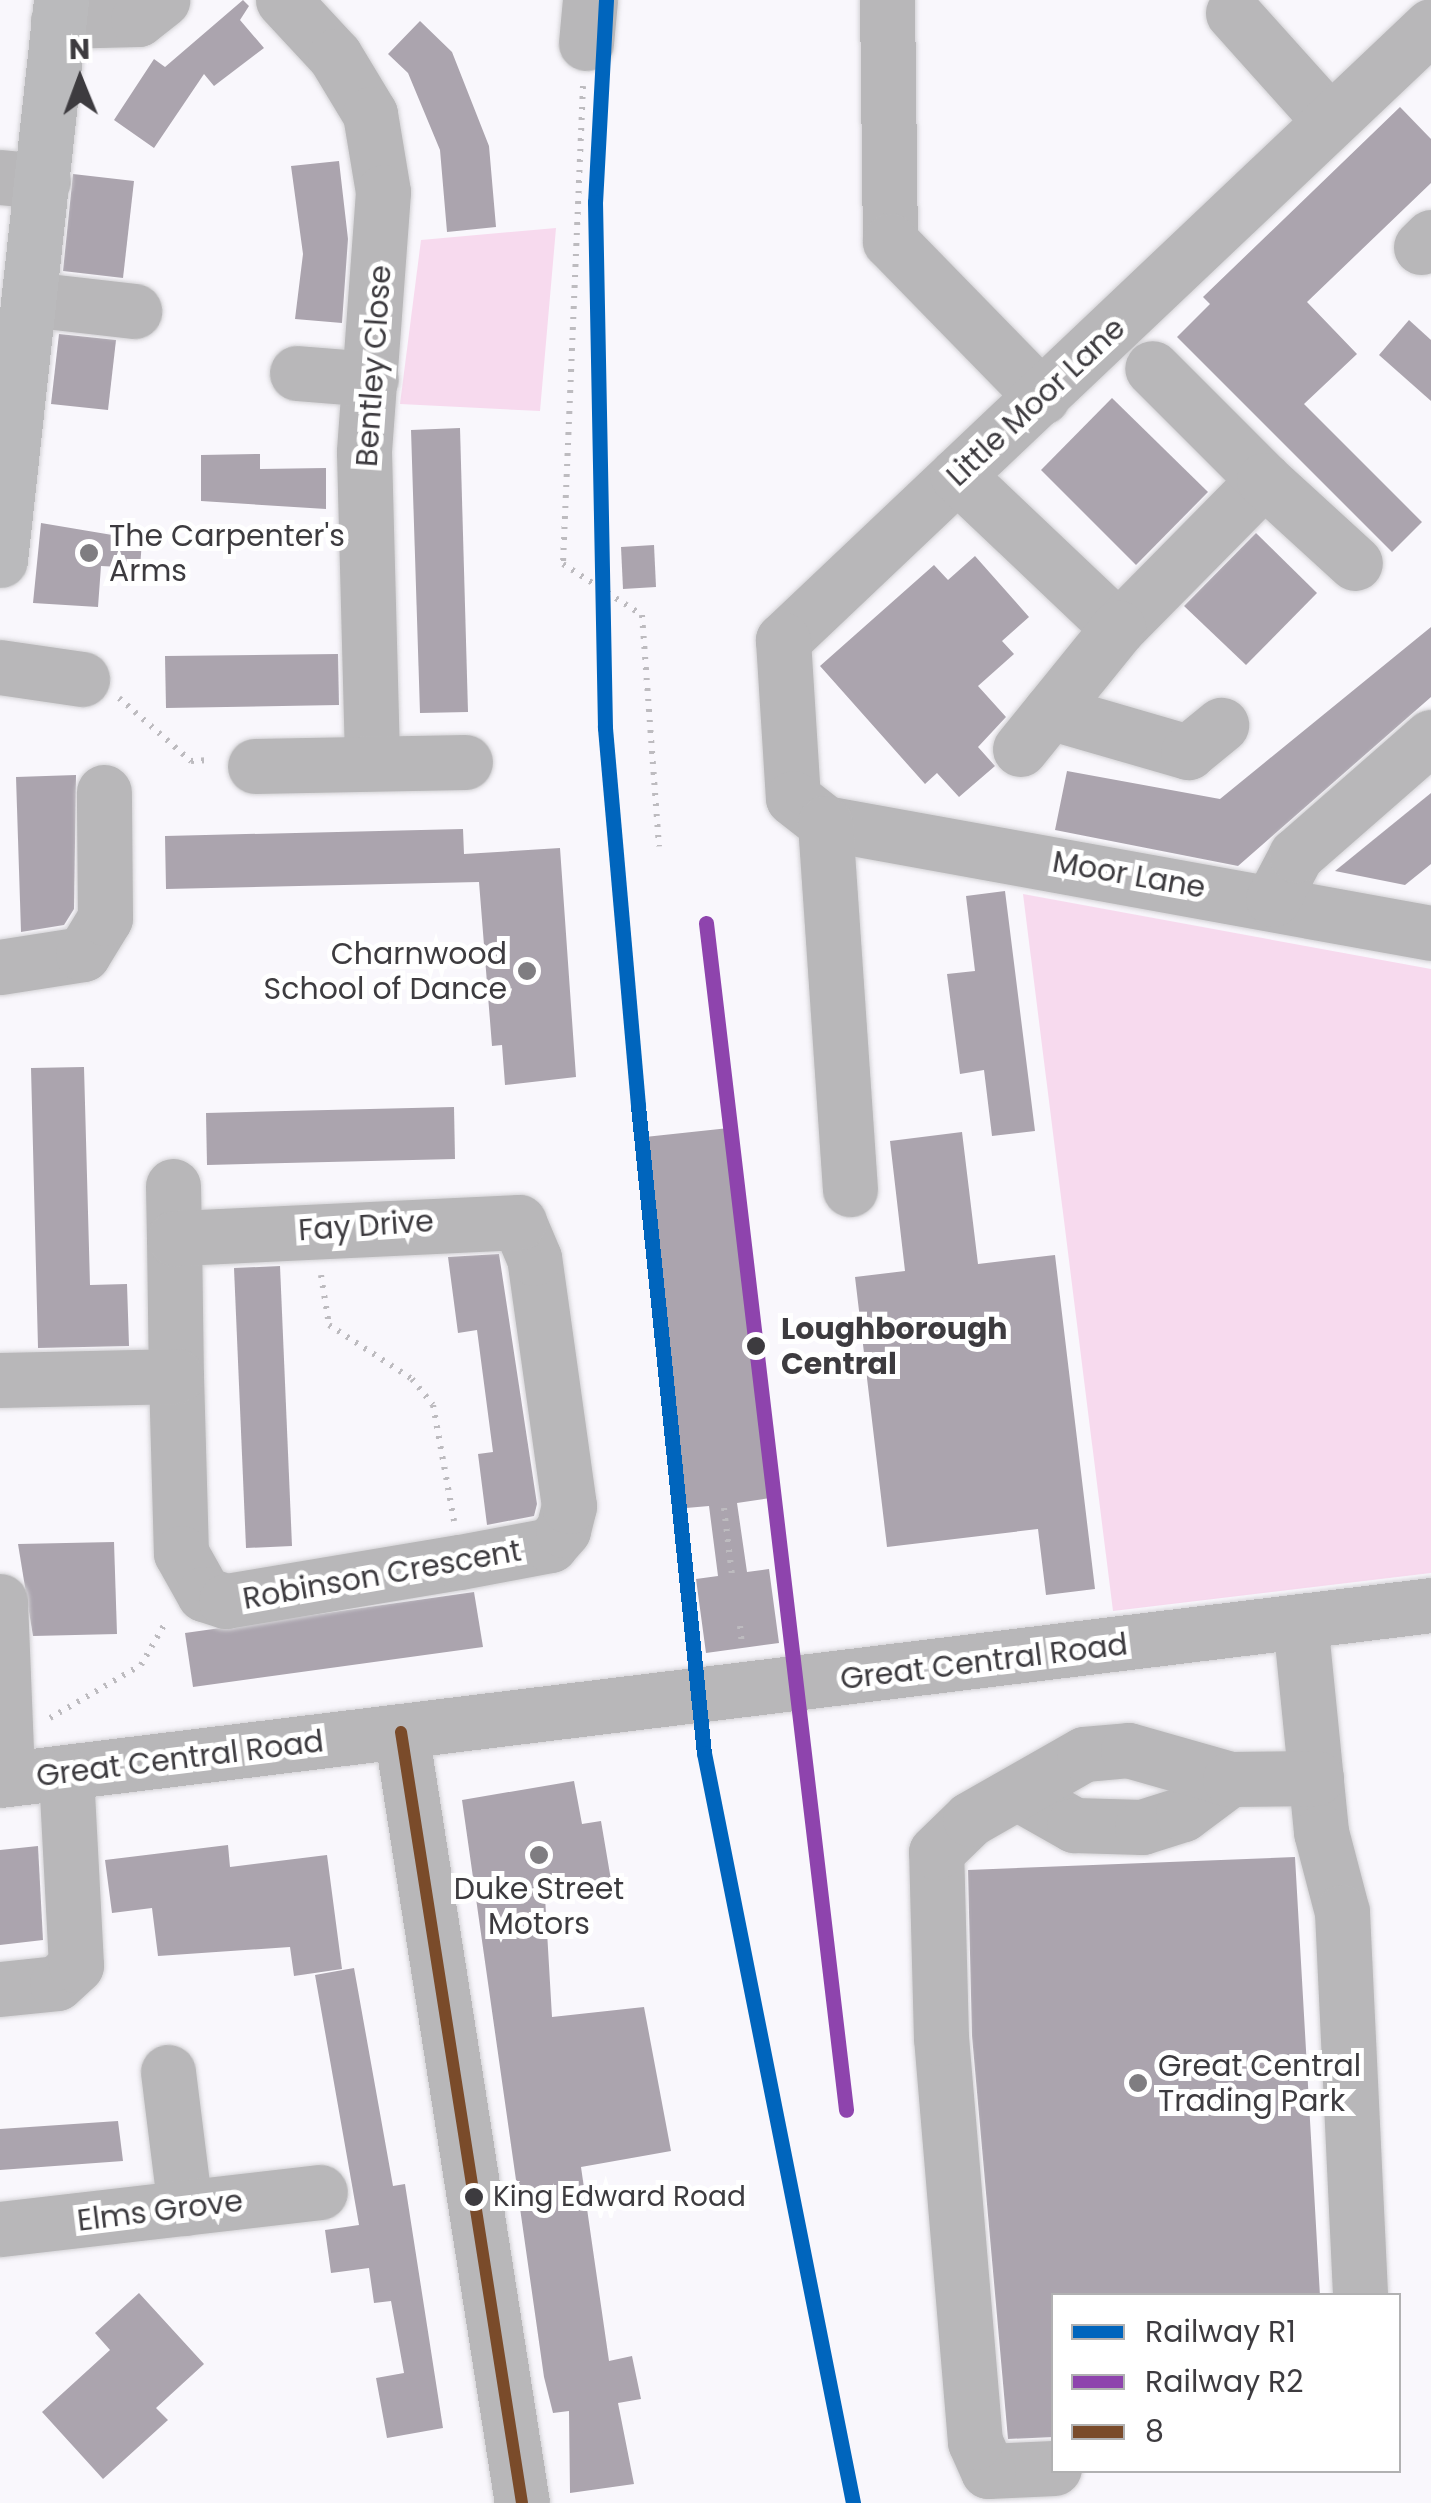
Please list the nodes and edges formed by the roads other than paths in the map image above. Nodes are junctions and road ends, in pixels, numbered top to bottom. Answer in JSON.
{"nodes":[{"id":1,"x":162,"y":0,"type":"edge"},
{"id":2,"x":283,"y":0,"type":"edge"},
{"id":3,"x":887,"y":0,"type":"edge"},
{"id":4,"x":59,"y":10,"type":"edge"},
{"id":5,"x":1233,"y":13,"type":"dead end"},
{"id":6,"x":1431,"y":26,"type":"edge"},
{"id":7,"x":1330,"y":121,"type":"junction"},
{"id":8,"x":22,"y":179,"type":"edge"},
{"id":9,"x":29,"y":299,"type":"junction"},
{"id":10,"x":134,"y":310,"type":"dead end"},
{"id":11,"x":1152,"y":368,"type":"dead end"},
{"id":12,"x":298,"y":372,"type":"dead end"},
{"id":13,"x":371,"y":379,"type":"junction"},
{"id":14,"x":1042,"y":397,"type":"junction"},
{"id":15,"x":958,"y":475,"type":"junction"},
{"id":16,"x":1264,"y":480,"type":"junction"},
{"id":17,"x":0,"y":560,"type":"edge"},
{"id":18,"x":1355,"y":564,"type":"dead end"},
{"id":19,"x":1118,"y":628,"type":"junction"},
{"id":20,"x":0,"y":667,"type":"edge"},
{"id":21,"x":82,"y":679,"type":"road end"},
{"id":22,"x":1221,"y":725,"type":"dead end"},
{"id":23,"x":1431,"y":737,"type":"edge"},
{"id":24,"x":372,"y":762,"type":"junction"},
{"id":25,"x":465,"y":762,"type":"dead end"},
{"id":26,"x":255,"y":766,"type":"road end"},
{"id":27,"x":104,"y":792,"type":"dead end"},
{"id":28,"x":825,"y":823,"type":"junction"},
{"id":29,"x":1273,"y":899,"type":"junction"},
{"id":30,"x":1431,"y":933,"type":"edge"},
{"id":31,"x":0,"y":967,"type":"edge"},
{"id":32,"x":850,"y":1189,"type":"dead end"},
{"id":33,"x":534,"y":1258,"type":"joint"},
{"id":34,"x":176,"y":1376,"type":"junction"},
{"id":35,"x":0,"y":1380,"type":"edge"},
{"id":36,"x":1431,"y":1605,"type":"edge"},
{"id":37,"x":1300,"y":1621,"type":"junction"},
{"id":38,"x":0,"y":1630,"type":"edge"},
{"id":39,"x":401,"y":1732,"type":"junction"},
{"id":40,"x":4,"y":1766,"type":"edge"},
{"id":41,"x":66,"y":1775,"type":"junction"},
{"id":42,"x":1316,"y":1778,"type":"junction"},
{"id":43,"x":1230,"y":1779,"type":"junction"},
{"id":44,"x":1023,"y":1796,"type":"junction"},
{"id":45,"x":0,"y":1989,"type":"edge"},
{"id":46,"x":168,"y":2072,"type":"dead end"},
{"id":47,"x":320,"y":2192,"type":"dead end"},
{"id":48,"x":185,"y":2208,"type":"junction"},
{"id":49,"x":0,"y":2229,"type":"edge"},
{"id":50,"x":1360,"y":2293,"type":"edge"},
{"id":51,"x":1051,"y":2468,"type":"edge"},
{"id":52,"x":522,"y":2503,"type":"edge"}],
"edges":[{"from":1,"to":4,"type":"street"},
{"from":2,"to":13,"type":"street","name":"Bentley Close"},
{"from":3,"to":14,"type":"street"},
{"from":4,"to":8,"type":"main road"},
{"from":5,"to":7,"type":"street"},
{"from":6,"to":7,"type":"street","name":"Little Moor Lane"},
{"from":7,"to":14,"type":"street","name":"Little Moor Lane"},
{"from":8,"to":9,"type":"main road"},
{"from":9,"to":10,"type":"street"},
{"from":9,"to":17,"type":"main road"},
{"from":11,"to":16,"type":"street"},
{"from":12,"to":13,"type":"street"},
{"from":13,"to":24,"type":"street","name":"Bentley Close"},
{"from":14,"to":15,"type":"street","name":"Little Moor Lane"},
{"from":15,"to":19,"type":"street"},
{"from":15,"to":28,"type":"street","name":"Little Moor Lane"},
{"from":16,"to":18,"type":"street"},
{"from":16,"to":19,"type":"street"},
{"from":19,"to":22,"type":"street"},
{"from":20,"to":21,"type":"street"},
{"from":23,"to":29,"type":"street"},
{"from":24,"to":25,"type":"street"},
{"from":24,"to":26,"type":"street"},
{"from":27,"to":31,"type":"street"},
{"from":28,"to":29,"type":"street","name":"Moor Lane"},
{"from":28,"to":32,"type":"street"},
{"from":29,"to":30,"type":"street","name":"Moor Lane"},
{"from":33,"to":34,"type":"street","name":"Fay Drive"},
{"from":33,"to":34,"type":"street","name":"Robinson Crescent"},
{"from":34,"to":35,"type":"street"},
{"from":36,"to":37,"type":"street","name":"Great Central Road"},
{"from":37,"to":39,"type":"street","name":"Great Central Road"},
{"from":37,"to":42,"type":"street"},
{"from":38,"to":40,"type":"street"},
{"from":39,"to":41,"type":"street","name":"Great Central Road"},
{"from":39,"to":52,"type":"street"},
{"from":40,"to":41,"type":"street","name":"Great Central Road"},
{"from":41,"to":45,"type":"street"},
{"from":42,"to":43,"type":"street"},
{"from":42,"to":50,"type":"street"},
{"from":43,"to":44,"type":"street"},
{"from":43,"to":44,"type":"street"},
{"from":44,"to":51,"type":"street"},
{"from":46,"to":48,"type":"street"},
{"from":47,"to":48,"type":"street","name":"Elms Grove"},
{"from":48,"to":49,"type":"street","name":"Elms Grove"}]}
